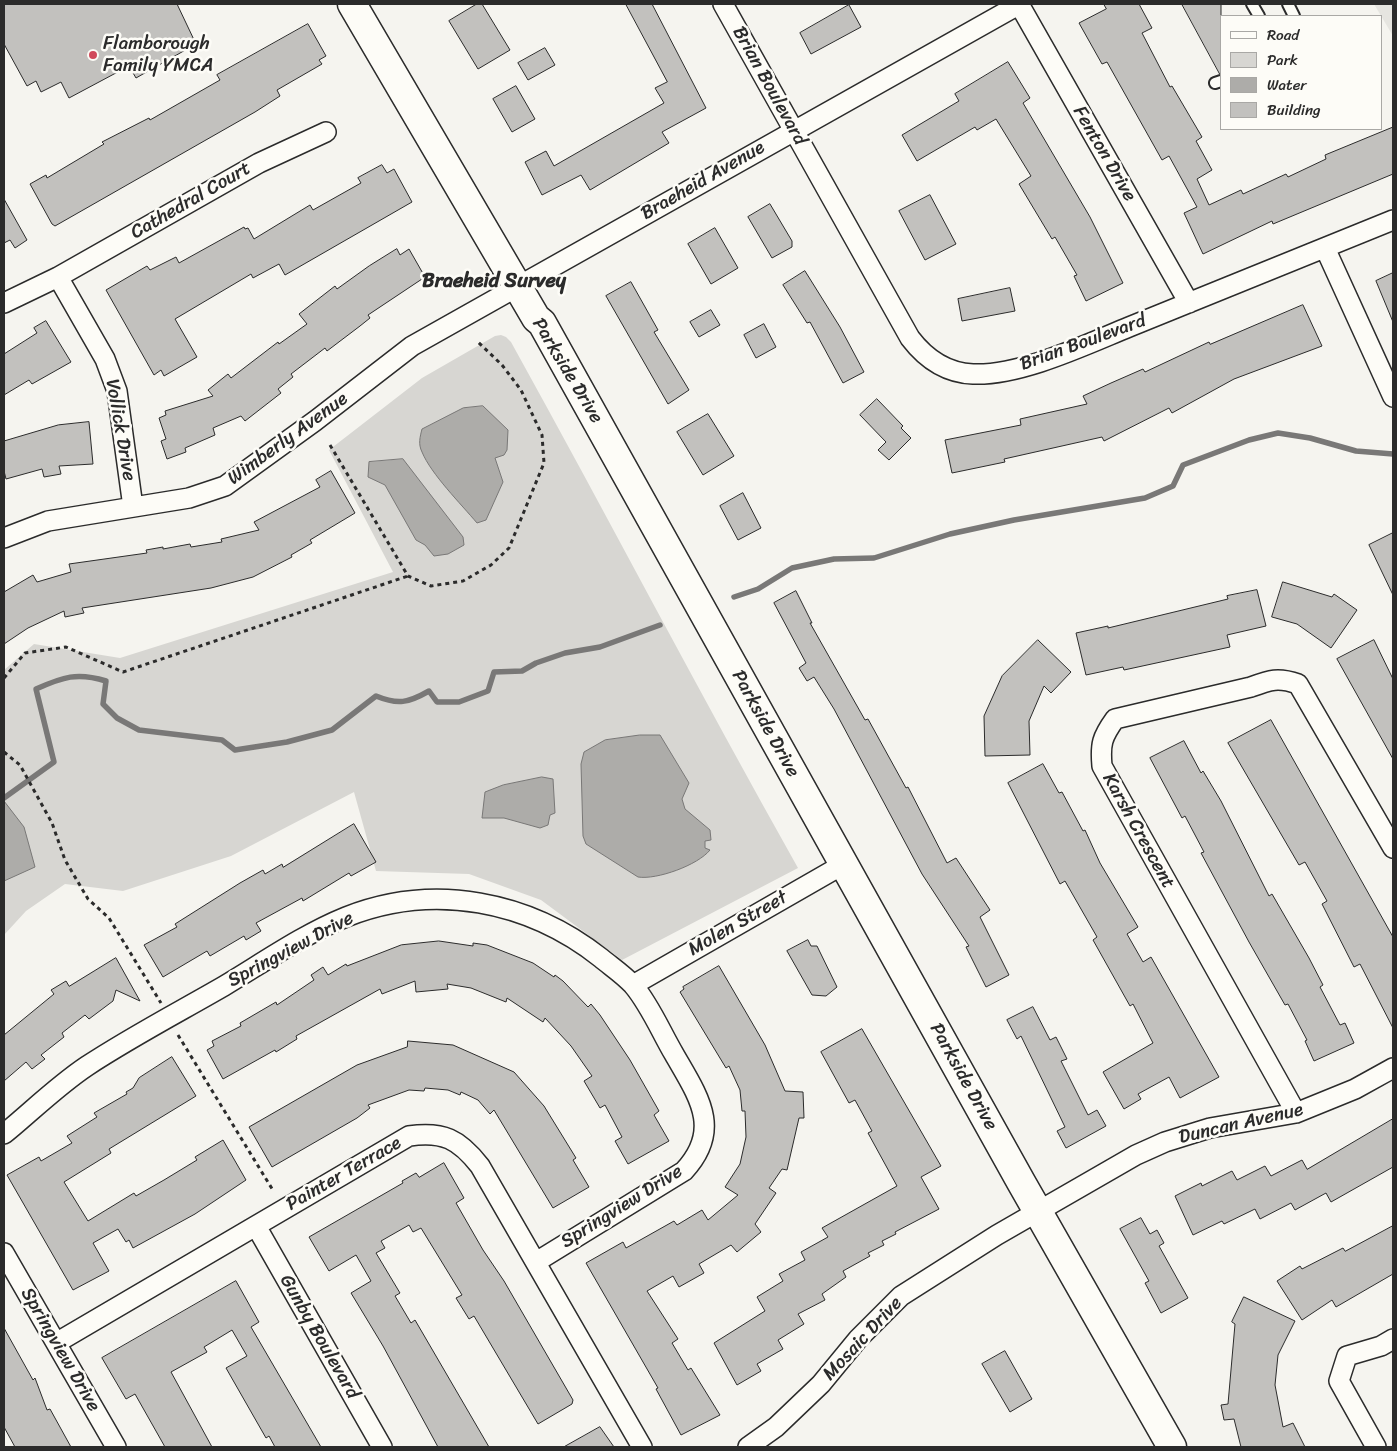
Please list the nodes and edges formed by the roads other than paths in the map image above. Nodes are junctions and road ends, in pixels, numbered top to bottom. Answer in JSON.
{"nodes":[{"id":1,"x":352,"y":4,"type":"edge"},
{"id":2,"x":723,"y":4,"type":"edge"},
{"id":3,"x":1020,"y":4,"type":"edge"},
{"id":4,"x":1252,"y":4,"type":"edge"},
{"id":5,"x":1258,"y":15,"type":"edge"},
{"id":6,"x":793,"y":130,"type":"junction"},
{"id":7,"x":326,"y":132,"type":"dead end"},
{"id":8,"x":1393,"y":220,"type":"edge"},
{"id":9,"x":1324,"y":248,"type":"junction"},
{"id":10,"x":58,"y":277,"type":"junction"},
{"id":11,"x":518,"y":287,"type":"junction"},
{"id":12,"x":4,"y":303,"type":"edge"},
{"id":13,"x":1189,"y":303,"type":"junction"},
{"id":14,"x":1392,"y":394,"type":"edge"},
{"id":15,"x":133,"y":507,"type":"junction"},
{"id":16,"x":4,"y":538,"type":"edge"},
{"id":17,"x":1393,"y":848,"type":"edge"},
{"id":18,"x":844,"y":864,"type":"junction"},
{"id":19,"x":633,"y":985,"type":"junction"},
{"id":20,"x":1393,"y":1068,"type":"edge"},
{"id":21,"x":1296,"y":1113,"type":"junction"},
{"id":22,"x":4,"y":1134,"type":"edge"},
{"id":23,"x":1038,"y":1212,"type":"junction"},
{"id":24,"x":256,"y":1226,"type":"junction"},
{"id":25,"x":4,"y":1253,"type":"edge"},
{"id":26,"x":536,"y":1262,"type":"junction"},
{"id":27,"x":1393,"y":1339,"type":"edge"},
{"id":28,"x":56,"y":1343,"type":"junction"},
{"id":29,"x":116,"y":1447,"type":"edge"},
{"id":30,"x":382,"y":1447,"type":"edge"},
{"id":31,"x":642,"y":1447,"type":"edge"},
{"id":32,"x":748,"y":1447,"type":"edge"},
{"id":33,"x":1172,"y":1447,"type":"edge"},
{"id":34,"x":1376,"y":1447,"type":"edge"}],
"edges":[{"from":1,"to":11,"type":"main road","name":"Parkside Drive"},
{"from":2,"to":6,"type":"street","name":"Brian Boulevard"},
{"from":3,"to":6,"type":"street","name":"Braeheid Avenue"},
{"from":3,"to":13,"type":"street","name":"Fenton Drive"},
{"from":4,"to":5,"type":"lane"},
{"from":6,"to":11,"type":"street","name":"Braeheid Avenue"},
{"from":6,"to":13,"type":"street","name":"Brian Boulevard"},
{"from":7,"to":10,"type":"street","name":"Cathedral Court"},
{"from":8,"to":9,"type":"street","name":"Brian Boulevard"},
{"from":9,"to":13,"type":"street","name":"Brian Boulevard"},
{"from":9,"to":14,"type":"street"},
{"from":10,"to":12,"type":"street","name":"Cathedral Court"},
{"from":10,"to":15,"type":"street","name":"Vollick Drive"},
{"from":11,"to":15,"type":"street","name":"Wimberly Avenue"},
{"from":11,"to":18,"type":"main road","name":"Parkside Drive"},
{"from":15,"to":16,"type":"street","name":"Wimberly Avenue"},
{"from":17,"to":21,"type":"street","name":"Karsh Crescent"},
{"from":18,"to":19,"type":"street","name":"Molen Street"},
{"from":18,"to":23,"type":"main road","name":"Parkside Drive"},
{"from":19,"to":22,"type":"street","name":"Springview Drive"},
{"from":19,"to":26,"type":"street","name":"Springview Drive"},
{"from":20,"to":21,"type":"street","name":"Duncan Avenue"},
{"from":21,"to":23,"type":"street","name":"Duncan Avenue"},
{"from":23,"to":32,"type":"street","name":"Mosaic Drive"},
{"from":23,"to":33,"type":"main road","name":"Parkside Drive"},
{"from":24,"to":26,"type":"street","name":"Painter Terrace"},
{"from":24,"to":28,"type":"street","name":"Painter Terrace"},
{"from":24,"to":30,"type":"street","name":"Gunby Boulevard"},
{"from":25,"to":28,"type":"street","name":"Springview Drive"},
{"from":26,"to":31,"type":"street","name":"Painter Terrace"},
{"from":27,"to":34,"type":"street"},
{"from":28,"to":29,"type":"street","name":"Springview Drive"}]}
